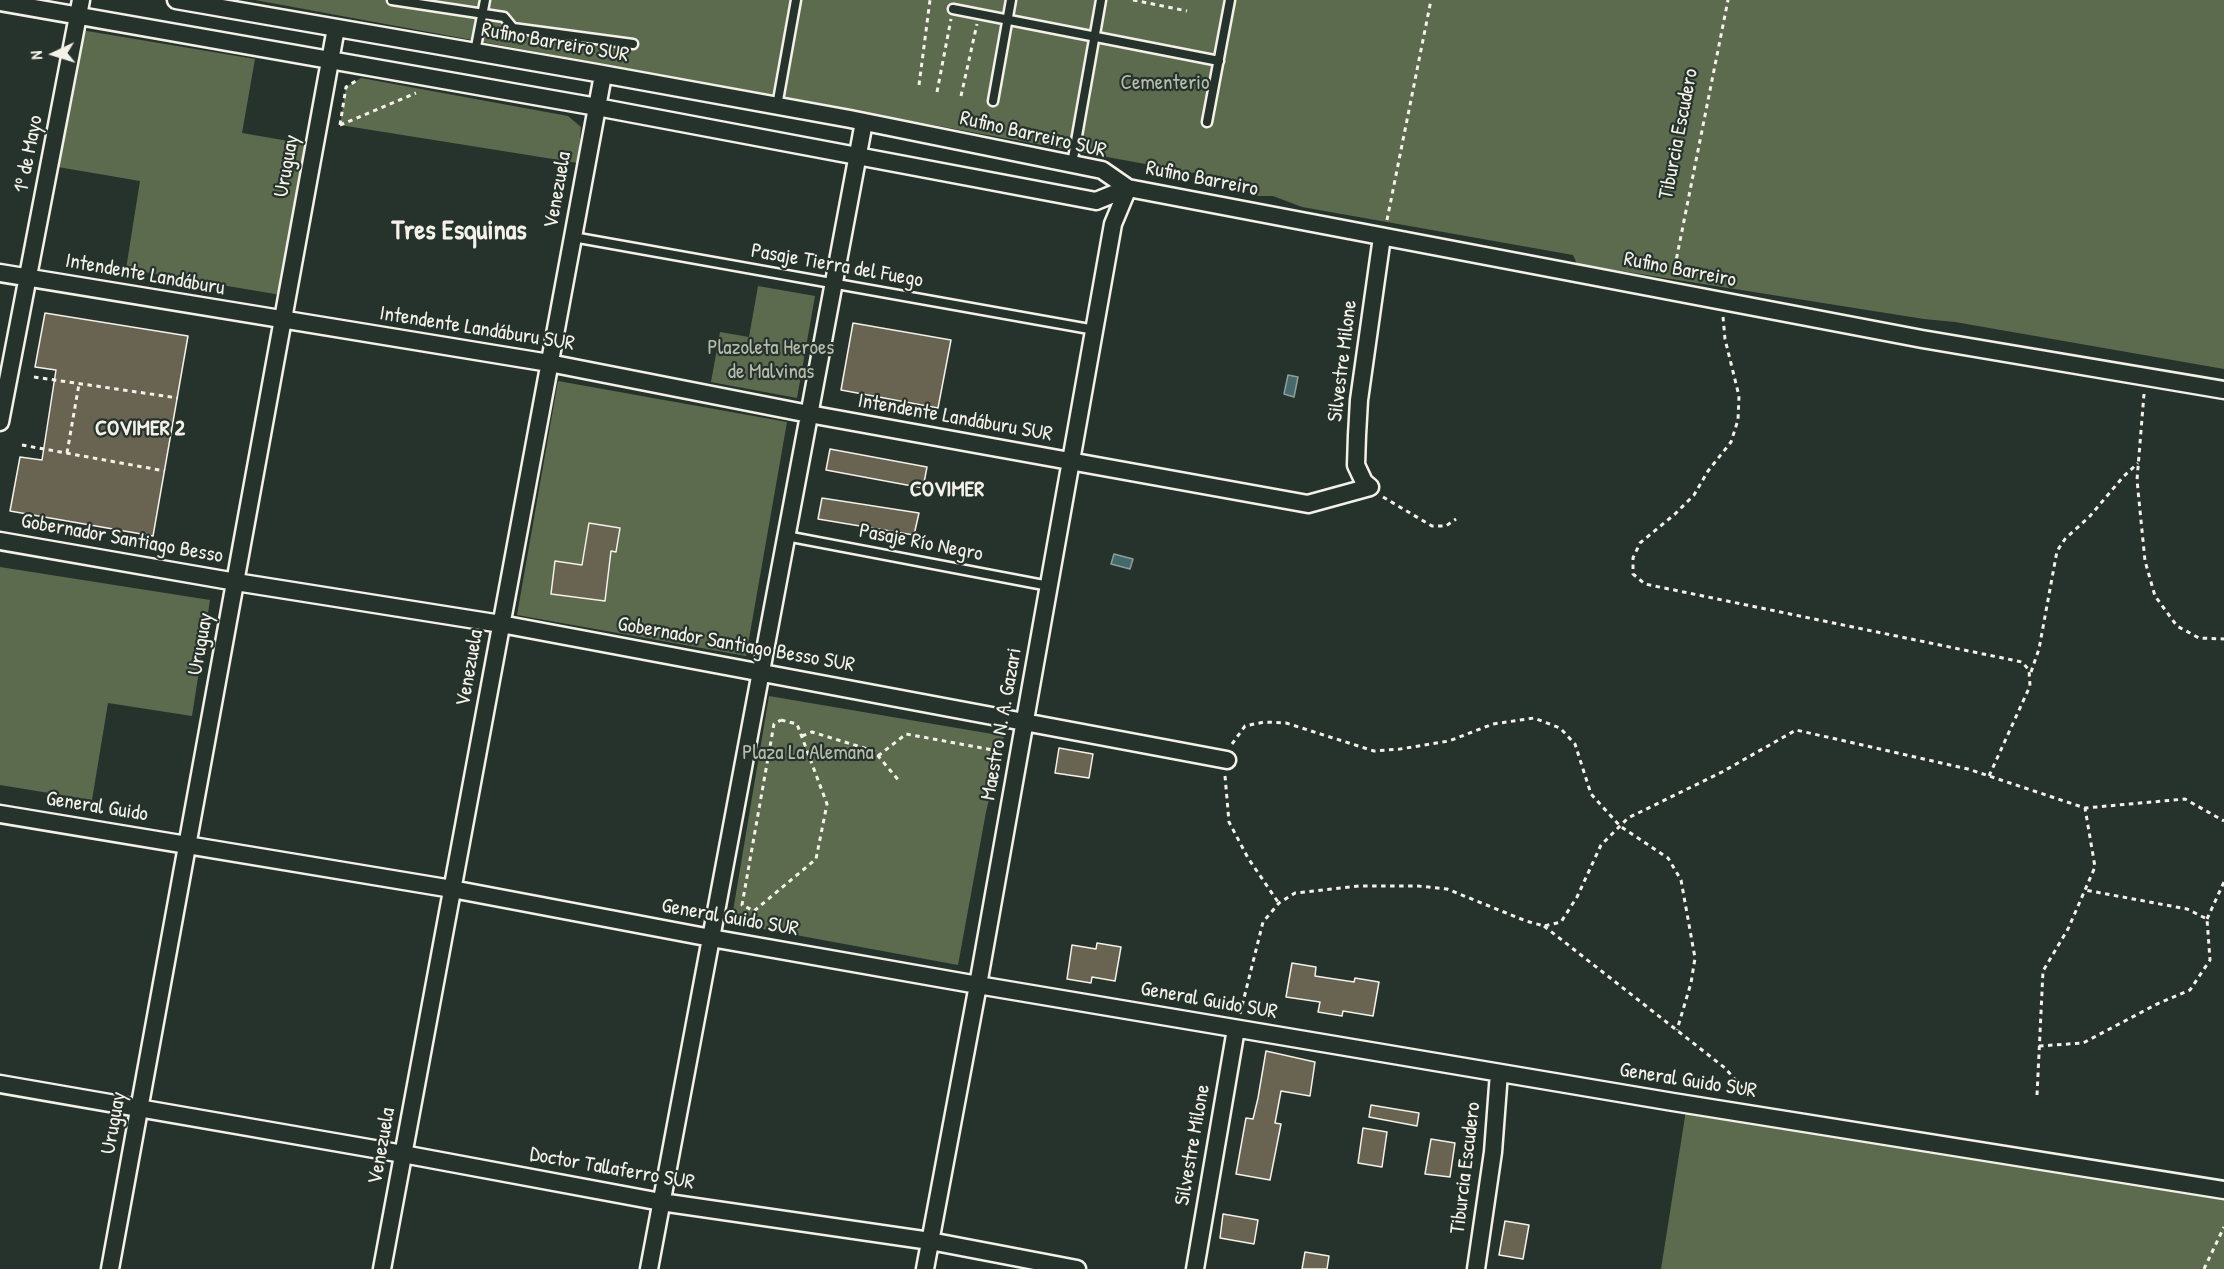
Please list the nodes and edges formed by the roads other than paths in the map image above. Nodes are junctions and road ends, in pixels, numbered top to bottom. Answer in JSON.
{"nodes":[{"id":1,"x":176,"y":0,"type":"edge"},
{"id":2,"x":392,"y":0,"type":"edge"},
{"id":3,"x":485,"y":0,"type":"edge"},
{"id":4,"x":796,"y":0,"type":"edge"},
{"id":5,"x":1011,"y":0,"type":"edge"},
{"id":6,"x":1101,"y":0,"type":"edge"},
{"id":7,"x":1230,"y":0,"type":"edge"},
{"id":8,"x":0,"y":2,"type":"edge"},
{"id":9,"x":80,"y":8,"type":"edge"},
{"id":10,"x":953,"y":9,"type":"road end"},
{"id":11,"x":483,"y":13,"type":"junction"},
{"id":12,"x":1007,"y":20,"type":"junction"},
{"id":13,"x":336,"y":28,"type":"junction"},
{"id":14,"x":1095,"y":35,"type":"junction"},
{"id":15,"x":633,"y":44,"type":"dead end"},
{"id":16,"x":475,"y":52,"type":"junction"},
{"id":17,"x":329,"y":59,"type":"junction"},
{"id":18,"x":1219,"y":61,"type":"junction"},
{"id":19,"x":603,"y":75,"type":"junction"},
{"id":20,"x":993,"y":101,"type":"dead end"},
{"id":21,"x":597,"y":106,"type":"junction"},
{"id":22,"x":777,"y":106,"type":"junction"},
{"id":23,"x":864,"y":122,"type":"junction"},
{"id":24,"x":1207,"y":122,"type":"dead end"},
{"id":25,"x":857,"y":156,"type":"junction"},
{"id":26,"x":1072,"y":164,"type":"junction"},
{"id":27,"x":1128,"y":188,"type":"junction"},
{"id":28,"x":1384,"y":230,"type":"junction"},
{"id":29,"x":573,"y":237,"type":"junction"},
{"id":30,"x":0,"y":273,"type":"edge"},
{"id":31,"x":28,"y":278,"type":"junction"},
{"id":32,"x":833,"y":284,"type":"junction"},
{"id":33,"x":283,"y":321,"type":"junction"},
{"id":34,"x":1096,"y":330,"type":"junction"},
{"id":35,"x":549,"y":363,"type":"junction"},
{"id":36,"x":2224,"y":390,"type":"edge"},
{"id":37,"x":809,"y":414,"type":"junction"},
{"id":38,"x":0,"y":422,"type":"edge"},
{"id":39,"x":1072,"y":463,"type":"junction"},
{"id":40,"x":1370,"y":487,"type":"joint"},
{"id":41,"x":786,"y":536,"type":"junction"},
{"id":42,"x":0,"y":541,"type":"edge"},
{"id":43,"x":236,"y":582,"type":"junction"},
{"id":44,"x":1049,"y":586,"type":"junction"},
{"id":45,"x":501,"y":624,"type":"junction"},
{"id":46,"x":761,"y":672,"type":"junction"},
{"id":47,"x":1025,"y":722,"type":"junction"},
{"id":48,"x":1227,"y":760,"type":"road end"},
{"id":49,"x":0,"y":814,"type":"edge"},
{"id":50,"x":188,"y":845,"type":"junction"},
{"id":51,"x":452,"y":889,"type":"junction"},
{"id":52,"x":711,"y":938,"type":"junction"},
{"id":53,"x":978,"y":985,"type":"junction"},
{"id":54,"x":1236,"y":1029,"type":"junction"},
{"id":55,"x":1500,"y":1073,"type":"junction"},
{"id":56,"x":0,"y":1084,"type":"edge"},
{"id":57,"x":140,"y":1107,"type":"junction"},
{"id":58,"x":403,"y":1154,"type":"junction"},
{"id":59,"x":2224,"y":1190,"type":"edge"},
{"id":60,"x":661,"y":1202,"type":"junction"},
{"id":61,"x":930,"y":1241,"type":"junction"},
{"id":62,"x":110,"y":1269,"type":"edge"},
{"id":63,"x":382,"y":1269,"type":"edge"},
{"id":64,"x":649,"y":1269,"type":"edge"},
{"id":65,"x":925,"y":1269,"type":"edge"},
{"id":66,"x":1077,"y":1269,"type":"edge"},
{"id":67,"x":1195,"y":1269,"type":"edge"},
{"id":68,"x":1476,"y":1269,"type":"edge"}],
"edges":[{"from":1,"to":13,"type":"street"},
{"from":2,"to":11,"type":"lane"},
{"from":3,"to":11,"type":"lane"},
{"from":4,"to":22,"type":"lane"},
{"from":5,"to":12,"type":"lane"},
{"from":6,"to":14,"type":"lane"},
{"from":7,"to":18,"type":"lane"},
{"from":8,"to":9,"type":"street"},
{"from":9,"to":17,"type":"street"},
{"from":9,"to":31,"type":"street","name":"1º de Mayo"},
{"from":10,"to":12,"type":"lane"},
{"from":11,"to":15,"type":"lane"},
{"from":11,"to":16,"type":"lane"},
{"from":12,"to":14,"type":"lane"},
{"from":12,"to":20,"type":"lane"},
{"from":13,"to":16,"type":"street","name":"Rufino Barreiro SUR"},
{"from":13,"to":17,"type":"street","name":"Uruguay"},
{"from":14,"to":18,"type":"lane"},
{"from":14,"to":26,"type":"lane"},
{"from":16,"to":19,"type":"street","name":"Rufino Barreiro SUR"},
{"from":17,"to":21,"type":"street","name":"Rufino Barreiro SUR"},
{"from":17,"to":33,"type":"street","name":"Uruguay"},
{"from":18,"to":24,"type":"lane"},
{"from":19,"to":21,"type":"street","name":"Venezuela"},
{"from":19,"to":22,"type":"street","name":"Rufino Barreiro SUR"},
{"from":21,"to":25,"type":"street","name":"Rufino Barreiro SUR"},
{"from":21,"to":29,"type":"street","name":"Venezuela"},
{"from":22,"to":23,"type":"street","name":"Rufino Barreiro SUR"},
{"from":23,"to":25,"type":"street"},
{"from":23,"to":26,"type":"street","name":"Rufino Barreiro SUR"},
{"from":25,"to":27,"type":"street","name":"Rufino Barreiro SUR"},
{"from":25,"to":32,"type":"street"},
{"from":26,"to":27,"type":"street","name":"Rufino Barreiro SUR"},
{"from":27,"to":28,"type":"street","name":"Rufino Barreiro"},
{"from":27,"to":34,"type":"street","name":"Maestro N. A. Gazari"},
{"from":28,"to":36,"type":"street","name":"Rufino Barreiro"},
{"from":28,"to":40,"type":"street","name":"Silvestre Milone"},
{"from":29,"to":32,"type":"lane","name":"Pasaje Tierra del Fuego"},
{"from":29,"to":35,"type":"street","name":"Venezuela"},
{"from":30,"to":31,"type":"street","name":"Intendente Landáburu"},
{"from":31,"to":33,"type":"street","name":"Intendente Landáburu"},
{"from":31,"to":38,"type":"street","name":"1º de Mayo"},
{"from":32,"to":34,"type":"lane","name":"Pasaje Tierra del Fuego"},
{"from":32,"to":37,"type":"street"},
{"from":33,"to":35,"type":"street","name":"Intendente Landáburu SUR"},
{"from":33,"to":43,"type":"street","name":"Uruguay"},
{"from":34,"to":39,"type":"street","name":"Maestro N. A. Gazari"},
{"from":35,"to":37,"type":"street","name":"Intendente Landáburu SUR"},
{"from":35,"to":45,"type":"street","name":"Venezuela"},
{"from":37,"to":39,"type":"street","name":"Intendente Landáburu SUR"},
{"from":37,"to":41,"type":"street"},
{"from":39,"to":40,"type":"street","name":"Intendente Landáburu SUR"},
{"from":39,"to":44,"type":"street","name":"Maestro N. A. Gazari"},
{"from":41,"to":44,"type":"lane","name":"Pasaje Río Negro"},
{"from":41,"to":46,"type":"street"},
{"from":42,"to":43,"type":"street","name":"Gobernador Santiago Besso"},
{"from":43,"to":45,"type":"street","name":"Gobernador Santiago Besso SUR"},
{"from":43,"to":50,"type":"street","name":"Uruguay"},
{"from":44,"to":47,"type":"street","name":"Maestro N. A. Gazari"},
{"from":45,"to":46,"type":"street","name":"Gobernador Santiago Besso SUR"},
{"from":45,"to":51,"type":"street","name":"Venezuela"},
{"from":46,"to":47,"type":"street","name":"Gobernador Santiago Besso SUR"},
{"from":46,"to":52,"type":"street"},
{"from":47,"to":48,"type":"street","name":"Gobernador Santiago Besso SUR"},
{"from":47,"to":53,"type":"street","name":"Maestro N. A. Gazari"},
{"from":49,"to":50,"type":"street","name":"General Guido"},
{"from":50,"to":51,"type":"street","name":"General Guido SUR"},
{"from":50,"to":57,"type":"street","name":"Uruguay"},
{"from":51,"to":52,"type":"street","name":"General Guido SUR"},
{"from":51,"to":58,"type":"street","name":"Venezuela"},
{"from":52,"to":53,"type":"street","name":"General Guido SUR"},
{"from":52,"to":60,"type":"street"},
{"from":53,"to":54,"type":"street","name":"General Guido SUR"},
{"from":53,"to":61,"type":"street","name":"Maestro N. A. Gazari"},
{"from":54,"to":55,"type":"street","name":"General Guido SUR"},
{"from":54,"to":67,"type":"street","name":"Silvestre Milone"},
{"from":55,"to":59,"type":"street","name":"General Guido SUR"},
{"from":55,"to":68,"type":"street","name":"Tiburcia Escudero"},
{"from":56,"to":57,"type":"street","name":"Doctor Tallaferro SUR"},
{"from":57,"to":58,"type":"street","name":"Doctor Tallaferro SUR"},
{"from":57,"to":62,"type":"street","name":"Uruguay"},
{"from":58,"to":60,"type":"street","name":"Doctor Tallaferro SUR"},
{"from":58,"to":63,"type":"street","name":"Venezuela"},
{"from":60,"to":61,"type":"street","name":"Doctor Tallaferro SUR"},
{"from":60,"to":64,"type":"street"},
{"from":61,"to":65,"type":"street","name":"Maestro N. A. Gazari"},
{"from":61,"to":66,"type":"street","name":"Doctor Tallaferro SUR"}]}
